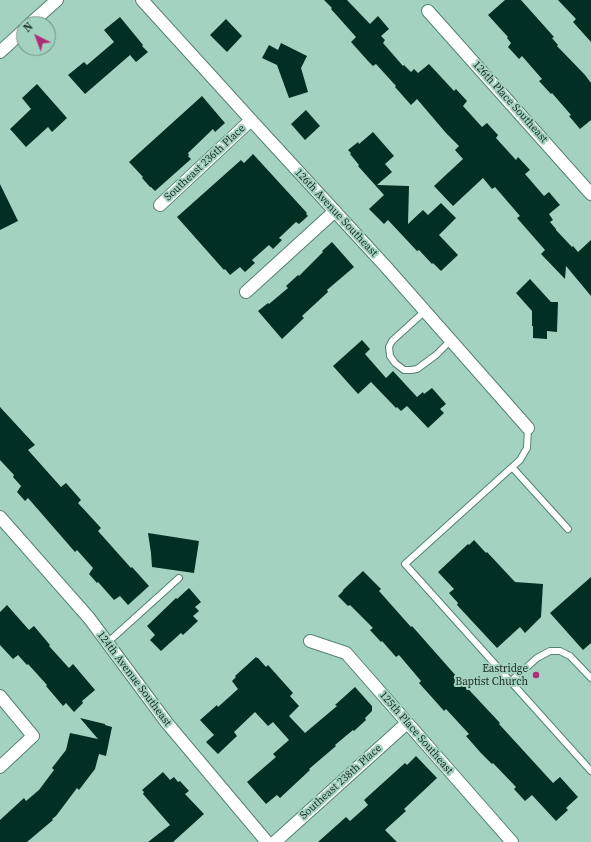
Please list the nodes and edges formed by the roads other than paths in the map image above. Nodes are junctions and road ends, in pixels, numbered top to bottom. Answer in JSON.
{"nodes":[{"id":1,"x":57,"y":0,"type":"edge"},
{"id":2,"x":142,"y":0,"type":"edge"},
{"id":3,"x":428,"y":11,"type":"dead end"},
{"id":4,"x":39,"y":16,"type":"edge"},
{"id":5,"x":16,"y":37,"type":"edge"},
{"id":6,"x":0,"y":52,"type":"edge"},
{"id":7,"x":251,"y":120,"type":"junction"},
{"id":8,"x":591,"y":194,"type":"edge"},
{"id":9,"x":160,"y":205,"type":"dead end"},
{"id":10,"x":335,"y":211,"type":"junction"},
{"id":11,"x":246,"y":292,"type":"dead end"},
{"id":12,"x":425,"y":311,"type":"junction"},
{"id":13,"x":451,"y":340,"type":"junction"},
{"id":14,"x":528,"y":428,"type":"joint"},
{"id":15,"x":512,"y":467,"type":"junction"},
{"id":16,"x":0,"y":517,"type":"edge"},
{"id":17,"x":568,"y":529,"type":"dead end"},
{"id":18,"x":179,"y":578,"type":"dead end"},
{"id":19,"x":310,"y":641,"type":"dead end"},
{"id":20,"x":107,"y":643,"type":"junction"},
{"id":21,"x":591,"y":678,"type":"edge"},
{"id":22,"x":511,"y":681,"type":"junction"},
{"id":23,"x":0,"y":696,"type":"edge"},
{"id":24,"x":407,"y":723,"type":"junction"},
{"id":25,"x":0,"y":767,"type":"edge"},
{"id":26,"x":591,"y":771,"type":"edge"},
{"id":27,"x":267,"y":842,"type":"edge"},
{"id":28,"x":274,"y":842,"type":"edge"},
{"id":29,"x":512,"y":842,"type":"edge"}],
"edges":[{"from":1,"to":4,"type":"street"},
{"from":2,"to":7,"type":"street","name":"126th Avenue Southeast"},
{"from":3,"to":8,"type":"street","name":"126th Place Southeast"},
{"from":5,"to":6,"type":"street"},
{"from":7,"to":9,"type":"street","name":"Southeast 236th Place"},
{"from":7,"to":10,"type":"street","name":"126th Avenue Southeast"},
{"from":10,"to":11,"type":"street"},
{"from":10,"to":12,"type":"street","name":"126th Avenue Southeast"},
{"from":12,"to":13,"type":"street","name":"126th Avenue Southeast"},
{"from":12,"to":13,"type":"lane"},
{"from":13,"to":14,"type":"street","name":"126th Avenue Southeast"},
{"from":14,"to":15,"type":"lane"},
{"from":15,"to":17,"type":"lane"},
{"from":15,"to":22,"type":"lane"},
{"from":16,"to":20,"type":"street","name":"124th Avenue Southeast"},
{"from":18,"to":20,"type":"lane"},
{"from":19,"to":24,"type":"street","name":"125th Place Southeast"},
{"from":20,"to":27,"type":"street","name":"124th Avenue Southeast"},
{"from":21,"to":22,"type":"lane"},
{"from":22,"to":26,"type":"lane"},
{"from":23,"to":25,"type":"street"},
{"from":24,"to":28,"type":"street","name":"Southeast 238th Place"},
{"from":24,"to":29,"type":"street","name":"125th Place Southeast"}]}
